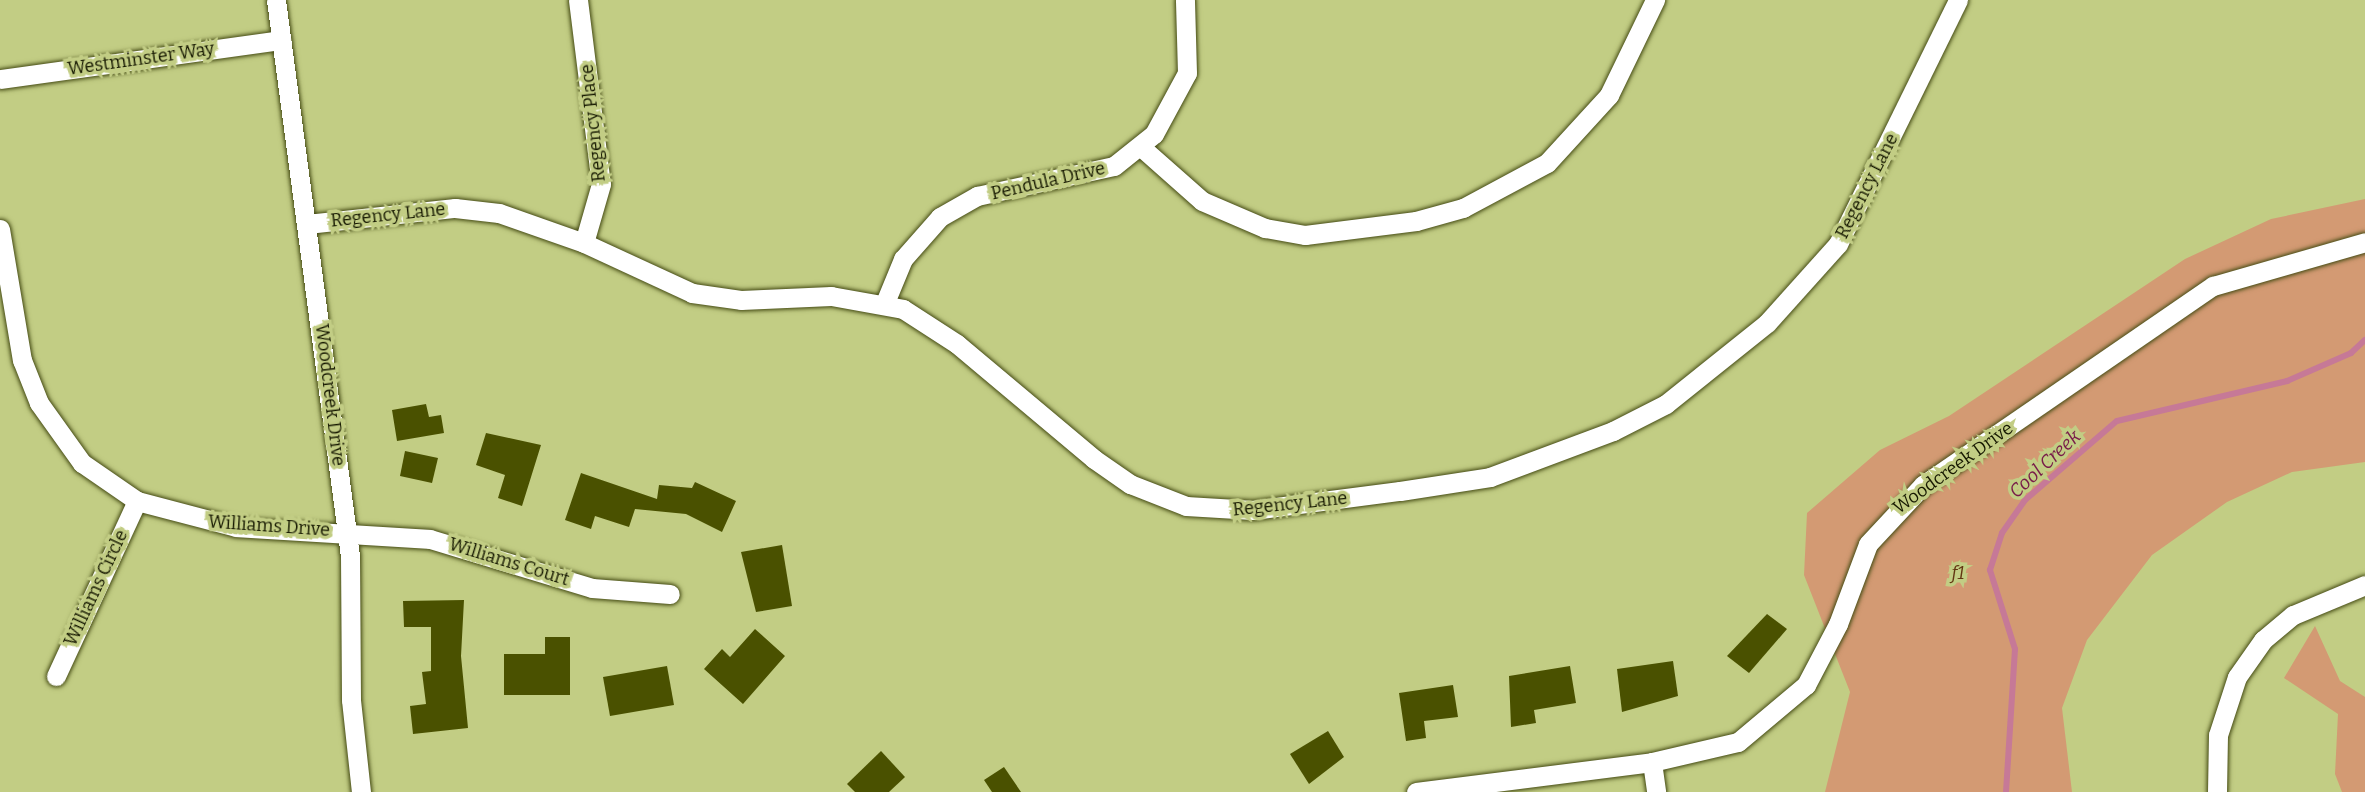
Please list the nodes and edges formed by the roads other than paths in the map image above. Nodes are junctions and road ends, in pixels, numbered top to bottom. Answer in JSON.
{"nodes":[{"id":1,"x":276,"y":0,"type":"edge"},
{"id":2,"x":578,"y":0,"type":"edge"},
{"id":3,"x":1185,"y":0,"type":"edge"},
{"id":4,"x":1655,"y":0,"type":"edge"},
{"id":5,"x":1958,"y":0,"type":"edge"},
{"id":6,"x":281,"y":40,"type":"junction"},
{"id":7,"x":0,"y":79,"type":"edge"},
{"id":8,"x":1141,"y":146,"type":"junction"},
{"id":9,"x":307,"y":224,"type":"junction"},
{"id":10,"x":0,"y":229,"type":"edge"},
{"id":11,"x":2365,"y":242,"type":"edge"},
{"id":12,"x":584,"y":243,"type":"junction"},
{"id":13,"x":884,"y":304,"type":"junction"},
{"id":14,"x":137,"y":501,"type":"junction"},
{"id":15,"x":347,"y":530,"type":"junction"},
{"id":16,"x":2365,"y":585,"type":"edge"},
{"id":17,"x":670,"y":594,"type":"dead end"},
{"id":18,"x":56,"y":676,"type":"dead end"},
{"id":19,"x":1652,"y":762,"type":"junction"},
{"id":20,"x":361,"y":792,"type":"edge"},
{"id":21,"x":1416,"y":792,"type":"edge"},
{"id":22,"x":1656,"y":792,"type":"edge"},
{"id":23,"x":2217,"y":792,"type":"edge"}],
"edges":[{"from":1,"to":6,"type":"street","name":"Woodcreek Drive"},
{"from":2,"to":12,"type":"street","name":"Regency Place"},
{"from":3,"to":8,"type":"street","name":"Pendula Drive"},
{"from":4,"to":8,"type":"street"},
{"from":5,"to":13,"type":"street","name":"Regency Lane"},
{"from":6,"to":7,"type":"street","name":"Westminster Way"},
{"from":6,"to":9,"type":"street","name":"Woodcreek Drive"},
{"from":8,"to":13,"type":"street","name":"Pendula Drive"},
{"from":9,"to":12,"type":"street","name":"Regency Lane"},
{"from":9,"to":15,"type":"street","name":"Woodcreek Drive"},
{"from":10,"to":14,"type":"street","name":"Williams Drive"},
{"from":11,"to":19,"type":"street","name":"Woodcreek Drive"},
{"from":12,"to":13,"type":"street","name":"Regency Lane"},
{"from":14,"to":15,"type":"street","name":"Williams Drive"},
{"from":14,"to":18,"type":"street","name":"Williams Circle"},
{"from":15,"to":17,"type":"street","name":"Williams Court"},
{"from":15,"to":20,"type":"street","name":"Woodcreek Drive"},
{"from":16,"to":23,"type":"street"},
{"from":19,"to":21,"type":"street","name":"Woodcreek Drive"},
{"from":19,"to":22,"type":"street"}]}
